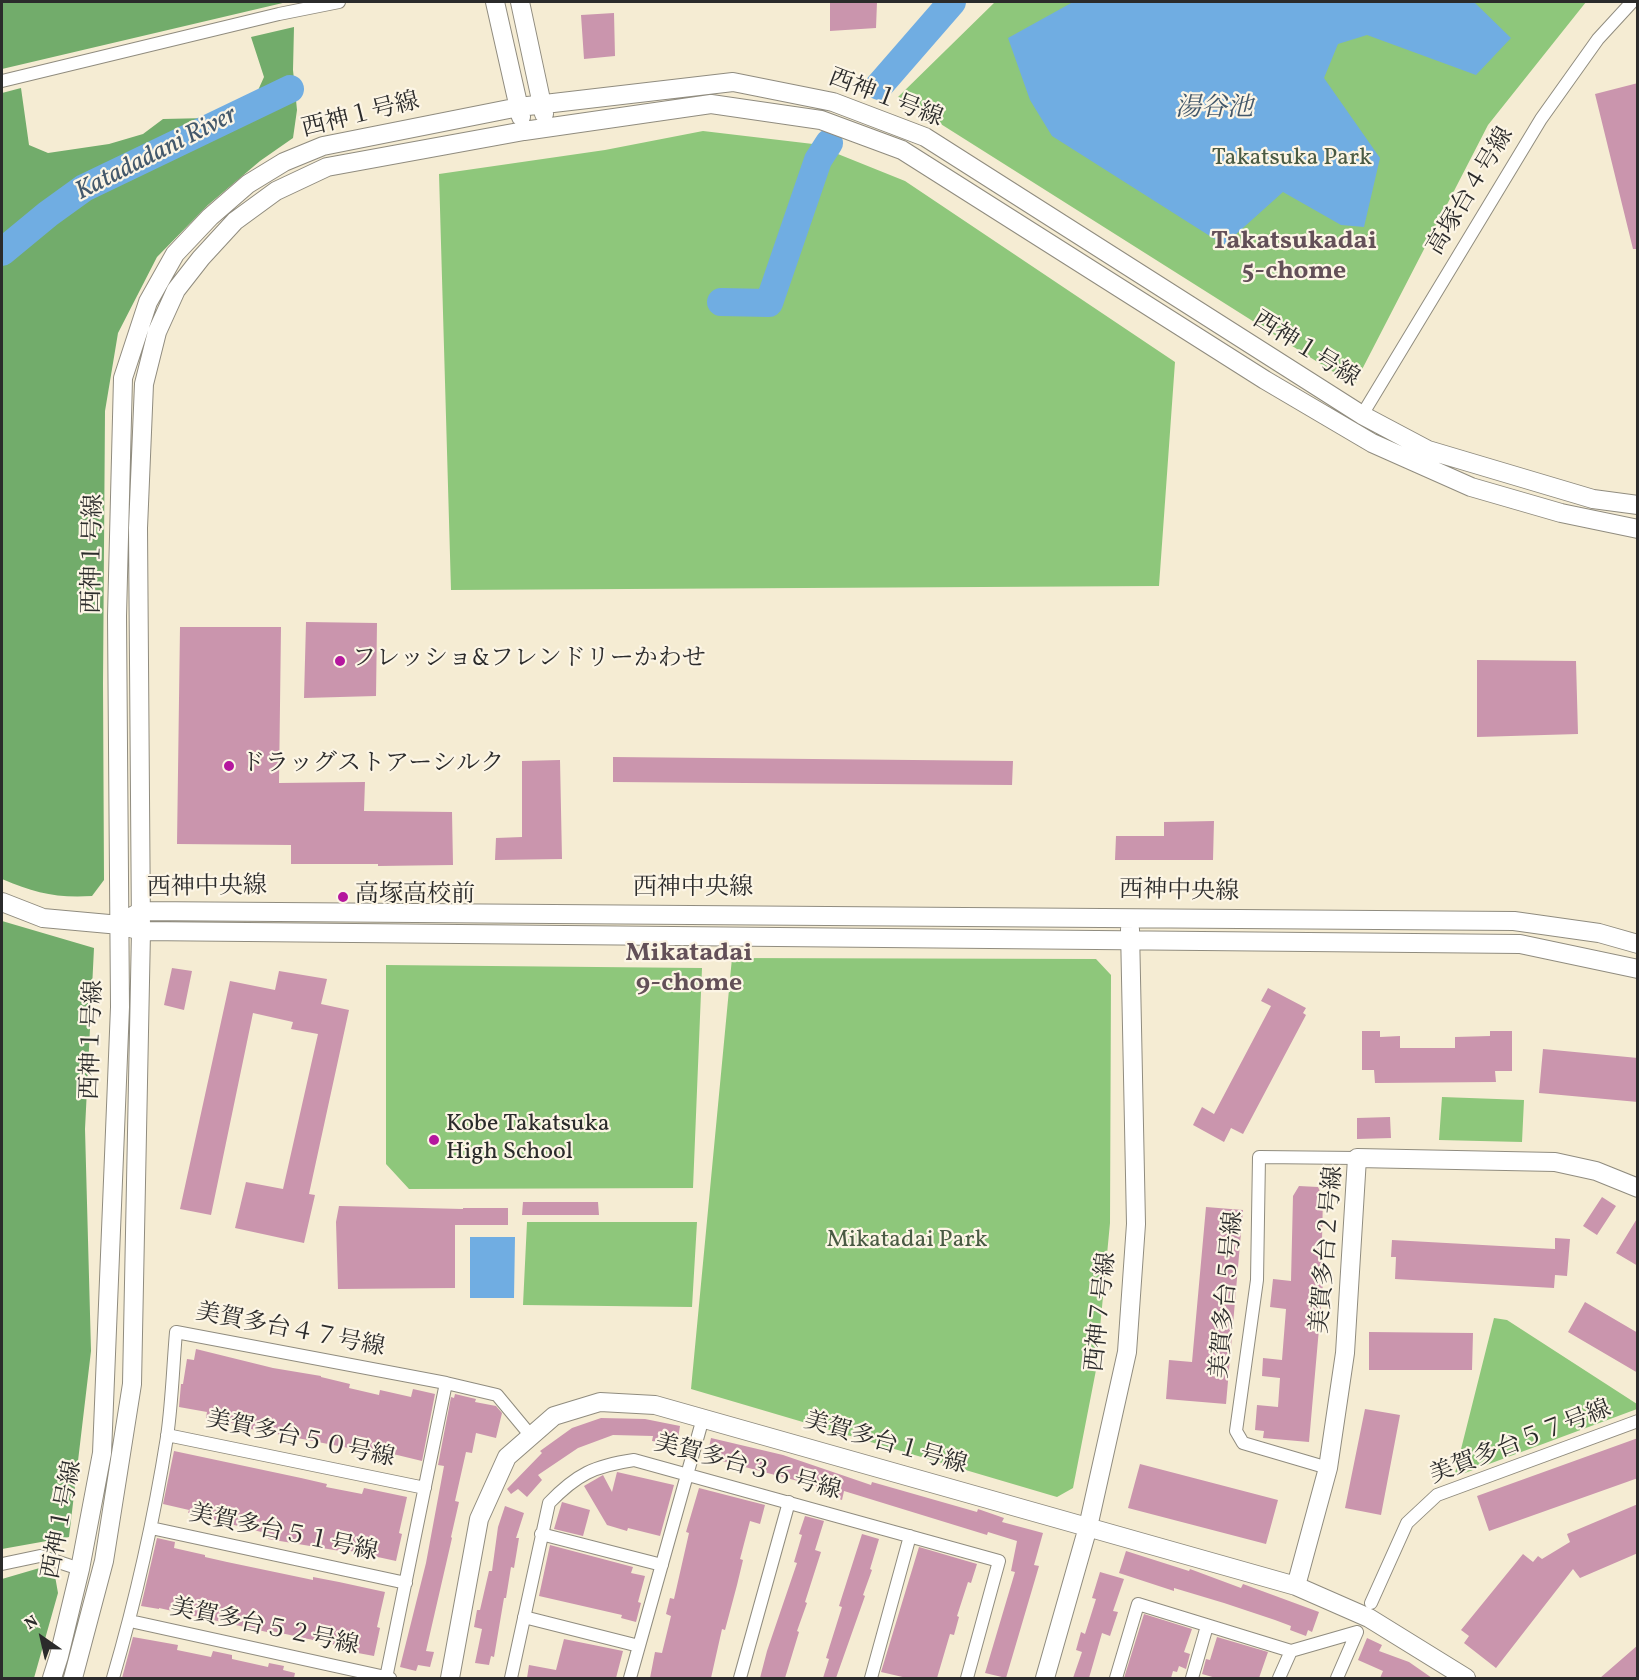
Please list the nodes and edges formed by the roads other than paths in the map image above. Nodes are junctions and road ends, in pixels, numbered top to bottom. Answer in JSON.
{"nodes":[{"id":1,"x":339,"y":2,"type":"edge"},
{"id":2,"x":495,"y":2,"type":"edge"},
{"id":3,"x":520,"y":2,"type":"edge"},
{"id":4,"x":1632,"y":2,"type":"edge"},
{"id":5,"x":2,"y":81,"type":"edge"},
{"id":6,"x":542,"y":105,"type":"junction"},
{"id":7,"x":519,"y":107,"type":"junction"},
{"id":8,"x":548,"y":128,"type":"junction"},
{"id":9,"x":524,"y":131,"type":"junction"},
{"id":10,"x":1362,"y":415,"type":"junction"},
{"id":11,"x":1638,"y":506,"type":"edge"},
{"id":12,"x":1638,"y":529,"type":"edge"},
{"id":13,"x":2,"y":902,"type":"edge"},
{"id":14,"x":141,"y":911,"type":"junction"},
{"id":15,"x":1130,"y":917,"type":"junction"},
{"id":16,"x":120,"y":925,"type":"junction"},
{"id":17,"x":141,"y":931,"type":"junction"},
{"id":18,"x":1131,"y":941,"type":"junction"},
{"id":19,"x":1638,"y":944,"type":"edge"},
{"id":20,"x":1638,"y":969,"type":"edge"},
{"id":21,"x":1357,"y":1158,"type":"junction"},
{"id":22,"x":1638,"y":1188,"type":"edge"},
{"id":23,"x":446,"y":1383,"type":"junction"},
{"id":24,"x":703,"y":1419,"type":"junction"},
{"id":25,"x":1638,"y":1421,"type":"edge"},
{"id":26,"x":167,"y":1435,"type":"junction"},
{"id":27,"x":531,"y":1436,"type":"junction"},
{"id":28,"x":1328,"y":1468,"type":"junction"},
{"id":29,"x":688,"y":1473,"type":"junction"},
{"id":30,"x":425,"y":1488,"type":"junction"},
{"id":31,"x":789,"y":1502,"type":"junction"},
{"id":32,"x":1088,"y":1527,"type":"junction"},
{"id":33,"x":151,"y":1528,"type":"junction"},
{"id":34,"x":541,"y":1534,"type":"junction"},
{"id":35,"x":910,"y":1536,"type":"junction"},
{"id":36,"x":2,"y":1564,"type":"edge"},
{"id":37,"x":662,"y":1565,"type":"junction"},
{"id":38,"x":80,"y":1569,"type":"junction"},
{"id":39,"x":406,"y":1583,"type":"junction"},
{"id":40,"x":1296,"y":1586,"type":"junction"},
{"id":41,"x":1371,"y":1603,"type":"dead end"},
{"id":42,"x":524,"y":1617,"type":"junction"},
{"id":43,"x":130,"y":1622,"type":"junction"},
{"id":44,"x":1207,"y":1626,"type":"junction"},
{"id":45,"x":639,"y":1646,"type":"junction"},
{"id":46,"x":1291,"y":1651,"type":"junction"},
{"id":47,"x":1343,"y":1677,"type":"edge"},
{"id":48,"x":52,"y":1678,"type":"edge"},
{"id":49,"x":73,"y":1678,"type":"edge"},
{"id":50,"x":113,"y":1678,"type":"edge"},
{"id":51,"x":387,"y":1678,"type":"edge"},
{"id":52,"x":450,"y":1678,"type":"edge"},
{"id":53,"x":511,"y":1678,"type":"edge"},
{"id":54,"x":630,"y":1678,"type":"edge"},
{"id":55,"x":740,"y":1678,"type":"edge"},
{"id":56,"x":871,"y":1678,"type":"edge"},
{"id":57,"x":967,"y":1678,"type":"edge"},
{"id":58,"x":1045,"y":1678,"type":"edge"},
{"id":59,"x":1116,"y":1678,"type":"edge"},
{"id":60,"x":1192,"y":1678,"type":"edge"},
{"id":61,"x":1279,"y":1678,"type":"edge"},
{"id":62,"x":1466,"y":1678,"type":"edge"}],
"edges":[{"from":1,"to":5,"type":"street"},
{"from":2,"to":7,"type":"street"},
{"from":3,"to":6,"type":"street"},
{"from":4,"to":10,"type":"street","name":"高塚台４号線"},
{"from":6,"to":7,"type":"street","name":"西神１号線"},
{"from":6,"to":8,"type":"street"},
{"from":6,"to":10,"type":"street","name":"西神１号線"},
{"from":7,"to":9,"type":"street"},
{"from":7,"to":16,"type":"street","name":"西神１号線"},
{"from":8,"to":9,"type":"street","name":"西神１号線"},
{"from":8,"to":12,"type":"street","name":"西神１号線"},
{"from":9,"to":14,"type":"street","name":"西神１号線"},
{"from":10,"to":11,"type":"street","name":"西神１号線"},
{"from":13,"to":16,"type":"street"},
{"from":14,"to":15,"type":"street","name":"西神中央線"},
{"from":14,"to":16,"type":"street","name":"西神中央線"},
{"from":14,"to":17,"type":"street","name":"西神１号線"},
{"from":15,"to":18,"type":"street","name":"西神７号線"},
{"from":15,"to":19,"type":"street","name":"西神中央線"},
{"from":16,"to":17,"type":"street","name":"西神中央線"},
{"from":16,"to":38,"type":"street","name":"西神１号線"},
{"from":17,"to":18,"type":"street","name":"西神中央線"},
{"from":17,"to":49,"type":"street","name":"西神１号線"},
{"from":18,"to":20,"type":"street","name":"西神中央線"},
{"from":18,"to":32,"type":"street","name":"西神７号線"},
{"from":21,"to":22,"type":"street","name":"美賀多台２号線"},
{"from":21,"to":28,"type":"street","name":"美賀多台２号線"},
{"from":21,"to":28,"type":"street","name":"美賀多台５号線"},
{"from":23,"to":26,"type":"street","name":"美賀多台４７号線"},
{"from":23,"to":27,"type":"street"},
{"from":23,"to":30,"type":"street"},
{"from":24,"to":27,"type":"street","name":"美賀多台１号線"},
{"from":24,"to":29,"type":"street"},
{"from":24,"to":32,"type":"street","name":"美賀多台１号線"},
{"from":25,"to":41,"type":"street","name":"美賀多台５７号線"},
{"from":26,"to":30,"type":"street","name":"美賀多台５０号線"},
{"from":26,"to":33,"type":"street","name":"美賀多台４７号線"},
{"from":27,"to":52,"type":"street","name":"美賀多台１号線"},
{"from":28,"to":40,"type":"street","name":"美賀多台２号線"},
{"from":29,"to":31,"type":"street","name":"美賀多台３６号線"},
{"from":29,"to":34,"type":"street","name":"美賀多台３６号線"},
{"from":29,"to":37,"type":"street"},
{"from":30,"to":39,"type":"street"},
{"from":31,"to":35,"type":"street","name":"美賀多台３６号線"},
{"from":31,"to":55,"type":"street"},
{"from":32,"to":40,"type":"street","name":"美賀多台１号線"},
{"from":32,"to":58,"type":"street","name":"西神７号線"},
{"from":33,"to":39,"type":"street","name":"美賀多台５１号線"},
{"from":33,"to":43,"type":"street","name":"美賀多台４７号線"},
{"from":34,"to":37,"type":"street"},
{"from":34,"to":42,"type":"street","name":"美賀多台３６号線"},
{"from":35,"to":56,"type":"street"},
{"from":35,"to":57,"type":"street","name":"美賀多台３６号線"},
{"from":36,"to":38,"type":"street"},
{"from":37,"to":45,"type":"street"},
{"from":38,"to":48,"type":"street","name":"西神１号線"},
{"from":39,"to":51,"type":"street"},
{"from":40,"to":62,"type":"street","name":"美賀多台１号線"},
{"from":42,"to":45,"type":"street"},
{"from":42,"to":53,"type":"street","name":"美賀多台３６号線"},
{"from":43,"to":50,"type":"street","name":"美賀多台４７号線"},
{"from":43,"to":51,"type":"street","name":"美賀多台５２号線"},
{"from":44,"to":46,"type":"street"},
{"from":44,"to":59,"type":"street"},
{"from":44,"to":60,"type":"street"},
{"from":45,"to":54,"type":"street"},
{"from":46,"to":47,"type":"street"},
{"from":46,"to":61,"type":"street"}]}
